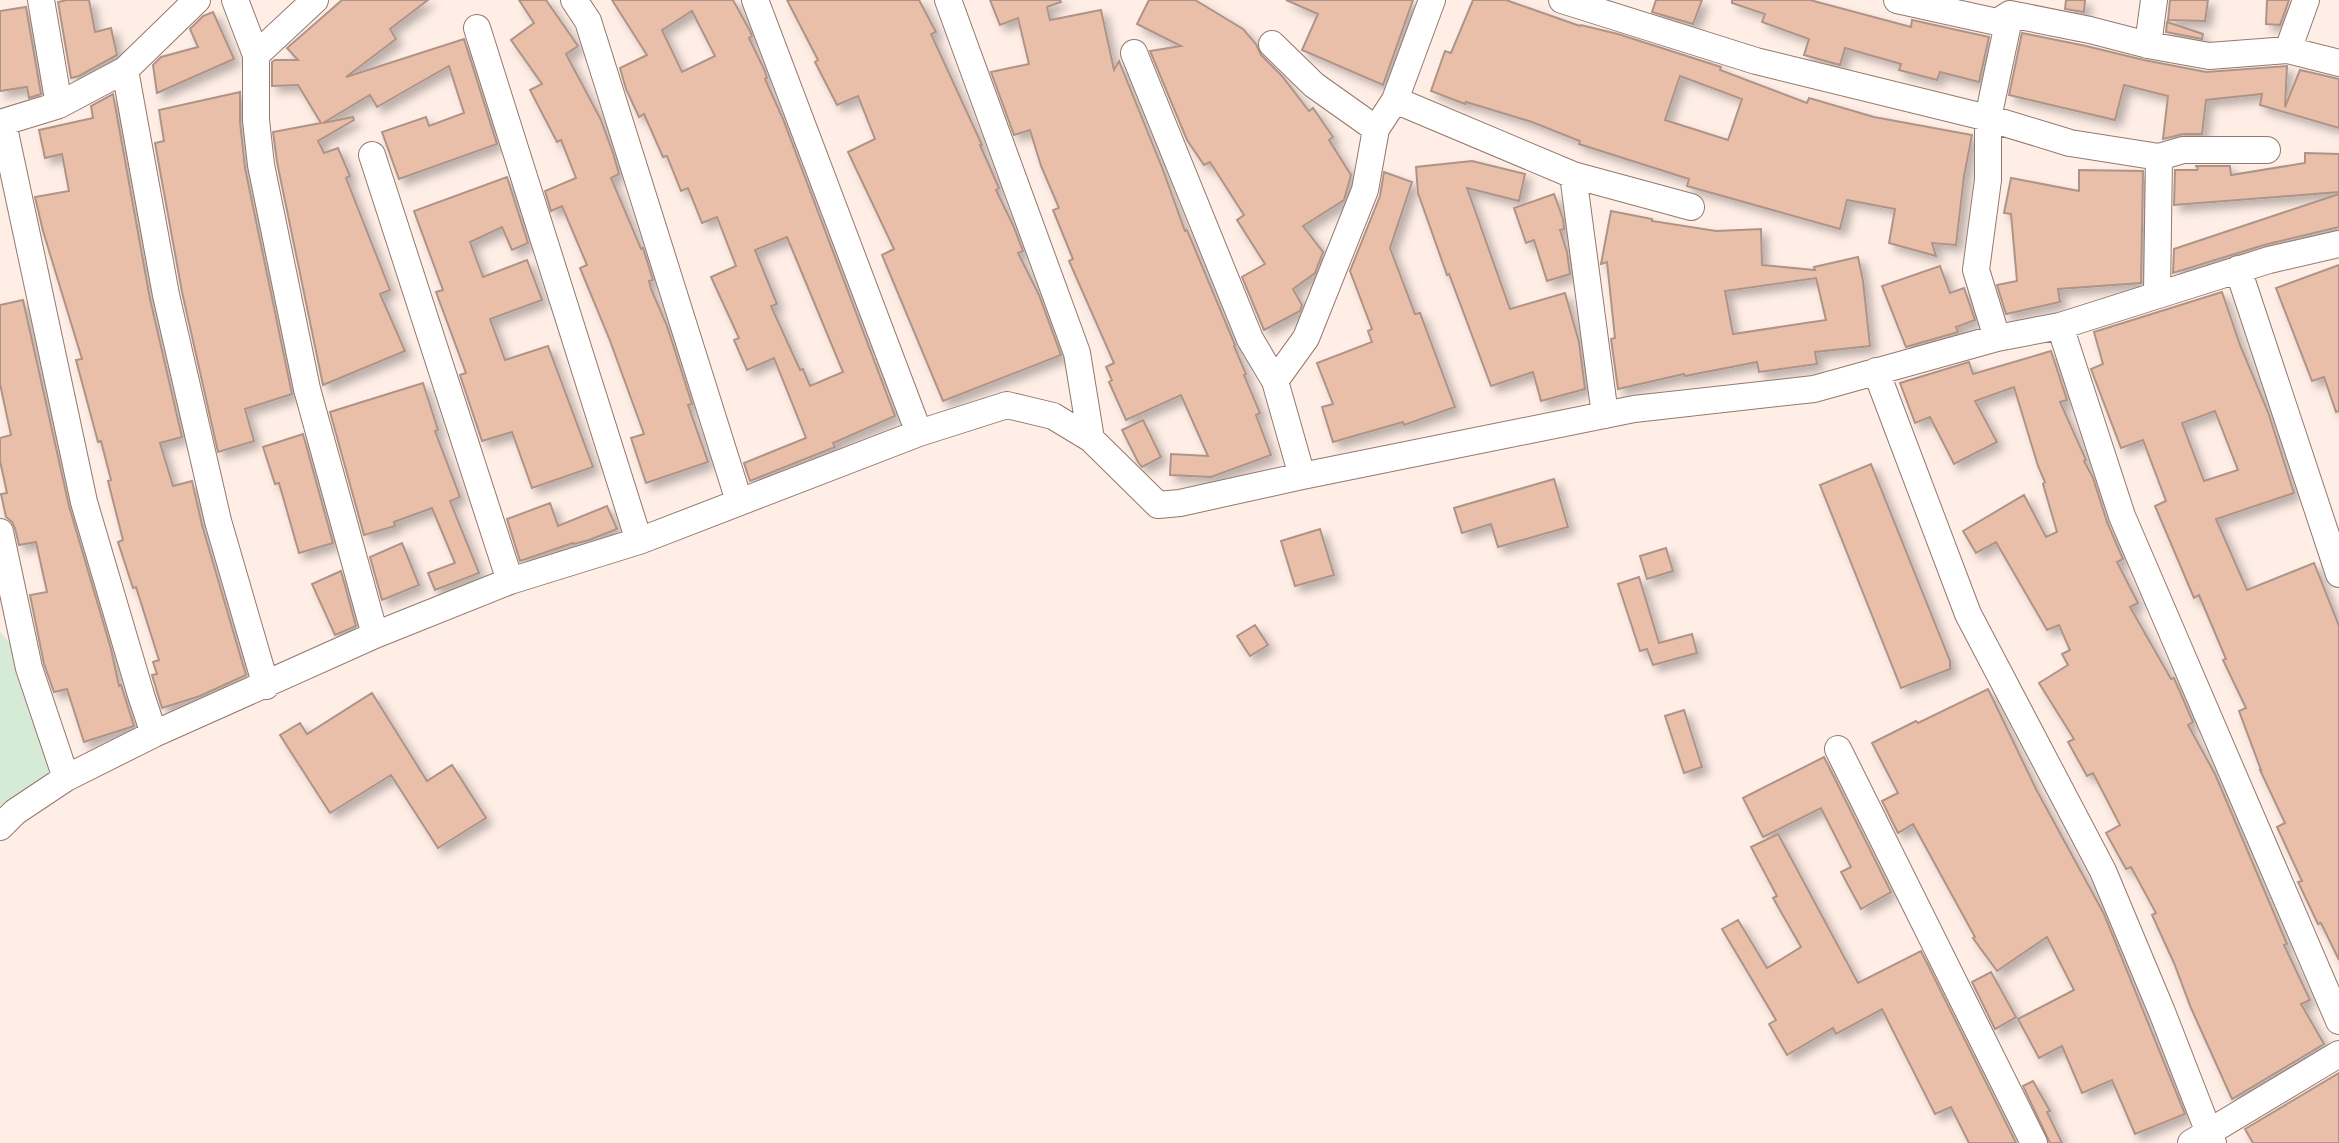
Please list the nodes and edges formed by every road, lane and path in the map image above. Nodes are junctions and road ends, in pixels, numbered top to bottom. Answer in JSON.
{"nodes":[{"id":1,"x":41,"y":0,"type":"edge"},
{"id":2,"x":235,"y":0,"type":"edge"},
{"id":3,"x":315,"y":0,"type":"edge"},
{"id":4,"x":574,"y":0,"type":"edge"},
{"id":5,"x":755,"y":0,"type":"edge"},
{"id":6,"x":948,"y":0,"type":"edge"},
{"id":7,"x":1432,"y":0,"type":"edge"},
{"id":8,"x":1562,"y":0,"type":"edge"},
{"id":9,"x":1897,"y":0,"type":"edge"},
{"id":10,"x":2154,"y":0,"type":"edge"},
{"id":11,"x":2306,"y":0,"type":"edge"},
{"id":12,"x":186,"y":5,"type":"edge"},
{"id":13,"x":2003,"y":12,"type":"edge"},
{"id":14,"x":477,"y":28,"type":"dead end"},
{"id":15,"x":1272,"y":44,"type":"dead end"},
{"id":16,"x":2148,"y":45,"type":"junction"},
{"id":17,"x":2288,"y":50,"type":"junction"},
{"id":18,"x":1134,"y":53,"type":"dead end"},
{"id":19,"x":256,"y":55,"type":"junction"},
{"id":20,"x":2339,"y":63,"type":"edge"},
{"id":21,"x":125,"y":70,"type":"junction"},
{"id":22,"x":1395,"y":100,"type":"junction"},
{"id":23,"x":59,"y":105,"type":"junction"},
{"id":24,"x":1988,"y":118,"type":"junction"},
{"id":25,"x":2,"y":123,"type":"edge"},
{"id":26,"x":1376,"y":129,"type":"junction"},
{"id":27,"x":2267,"y":150,"type":"dead end"},
{"id":28,"x":372,"y":155,"type":"dead end"},
{"id":29,"x":2159,"y":157,"type":"junction"},
{"id":30,"x":1573,"y":175,"type":"junction"},
{"id":31,"x":1691,"y":207,"type":"dead end"},
{"id":32,"x":2339,"y":244,"type":"edge"},
{"id":33,"x":2238,"y":269,"type":"junction"},
{"id":34,"x":2157,"y":294,"type":"junction"},
{"id":35,"x":2060,"y":326,"type":"junction"},
{"id":36,"x":1997,"y":338,"type":"junction"},
{"id":37,"x":1876,"y":371,"type":"junction"},
{"id":38,"x":1275,"y":381,"type":"junction"},
{"id":39,"x":1605,"y":415,"type":"junction"},
{"id":40,"x":919,"y":433,"type":"junction"},
{"id":41,"x":1091,"y":439,"type":"junction"},
{"id":42,"x":1302,"y":476,"type":"junction"},
{"id":43,"x":739,"y":501,"type":"junction"},
{"id":44,"x":0,"y":532,"type":"edge"},
{"id":45,"x":639,"y":541,"type":"junction"},
{"id":46,"x":2339,"y":574,"type":"edge"},
{"id":47,"x":510,"y":581,"type":"junction"},
{"id":48,"x":0,"y":631,"type":"edge"},
{"id":49,"x":375,"y":635,"type":"junction"},
{"id":50,"x":29,"y":668,"type":"junction"},
{"id":51,"x":266,"y":686,"type":"junction"},
{"id":52,"x":154,"y":734,"type":"junction"},
{"id":53,"x":1838,"y":749,"type":"dead end"},
{"id":54,"x":66,"y":778,"type":"junction"},
{"id":55,"x":0,"y":827,"type":"edge"},
{"id":56,"x":2339,"y":1021,"type":"edge"},
{"id":57,"x":2339,"y":1054,"type":"edge"},
{"id":58,"x":2204,"y":1140,"type":"edge"},
{"id":59,"x":2034,"y":1143,"type":"edge"}],
"edges":[{"from":1,"to":23,"type":"street"},
{"from":2,"to":19,"type":"street"},
{"from":3,"to":19,"type":"street"},
{"from":4,"to":43,"type":"street"},
{"from":5,"to":40,"type":"street"},
{"from":6,"to":41,"type":"street"},
{"from":7,"to":22,"type":"street"},
{"from":8,"to":24,"type":"street"},
{"from":9,"to":13,"type":"street"},
{"from":10,"to":16,"type":"street"},
{"from":11,"to":17,"type":"street"},
{"from":12,"to":21,"type":"street"},
{"from":13,"to":16,"type":"street"},
{"from":13,"to":24,"type":"street"},
{"from":14,"to":45,"type":"street"},
{"from":15,"to":26,"type":"street"},
{"from":16,"to":17,"type":"street"},
{"from":17,"to":20,"type":"street"},
{"from":18,"to":38,"type":"street"},
{"from":19,"to":49,"type":"street"},
{"from":21,"to":23,"type":"street"},
{"from":21,"to":51,"type":"street"},
{"from":22,"to":26,"type":"street"},
{"from":22,"to":30,"type":"street"},
{"from":23,"to":25,"type":"street"},
{"from":24,"to":29,"type":"street"},
{"from":24,"to":36,"type":"street"},
{"from":25,"to":52,"type":"street"},
{"from":26,"to":38,"type":"street"},
{"from":27,"to":29,"type":"street"},
{"from":28,"to":47,"type":"street"},
{"from":29,"to":34,"type":"street"},
{"from":30,"to":31,"type":"street"},
{"from":30,"to":39,"type":"street"},
{"from":32,"to":33,"type":"street"},
{"from":33,"to":34,"type":"street"},
{"from":33,"to":46,"type":"street"},
{"from":34,"to":35,"type":"street"},
{"from":35,"to":36,"type":"street"},
{"from":35,"to":56,"type":"street"},
{"from":36,"to":37,"type":"street"},
{"from":37,"to":39,"type":"street"},
{"from":37,"to":58,"type":"street"},
{"from":38,"to":42,"type":"street"},
{"from":39,"to":42,"type":"street"},
{"from":40,"to":41,"type":"street"},
{"from":40,"to":43,"type":"street"},
{"from":41,"to":42,"type":"street"},
{"from":43,"to":45,"type":"street"},
{"from":44,"to":50,"type":"street"},
{"from":45,"to":47,"type":"street"},
{"from":47,"to":49,"type":"street"},
{"from":48,"to":50,"type":"street"},
{"from":49,"to":51,"type":"street"},
{"from":50,"to":54,"type":"street"},
{"from":51,"to":52,"type":"street"},
{"from":52,"to":54,"type":"street"},
{"from":53,"to":59,"type":"street"},
{"from":54,"to":55,"type":"street"},
{"from":57,"to":58,"type":"street"}]}
